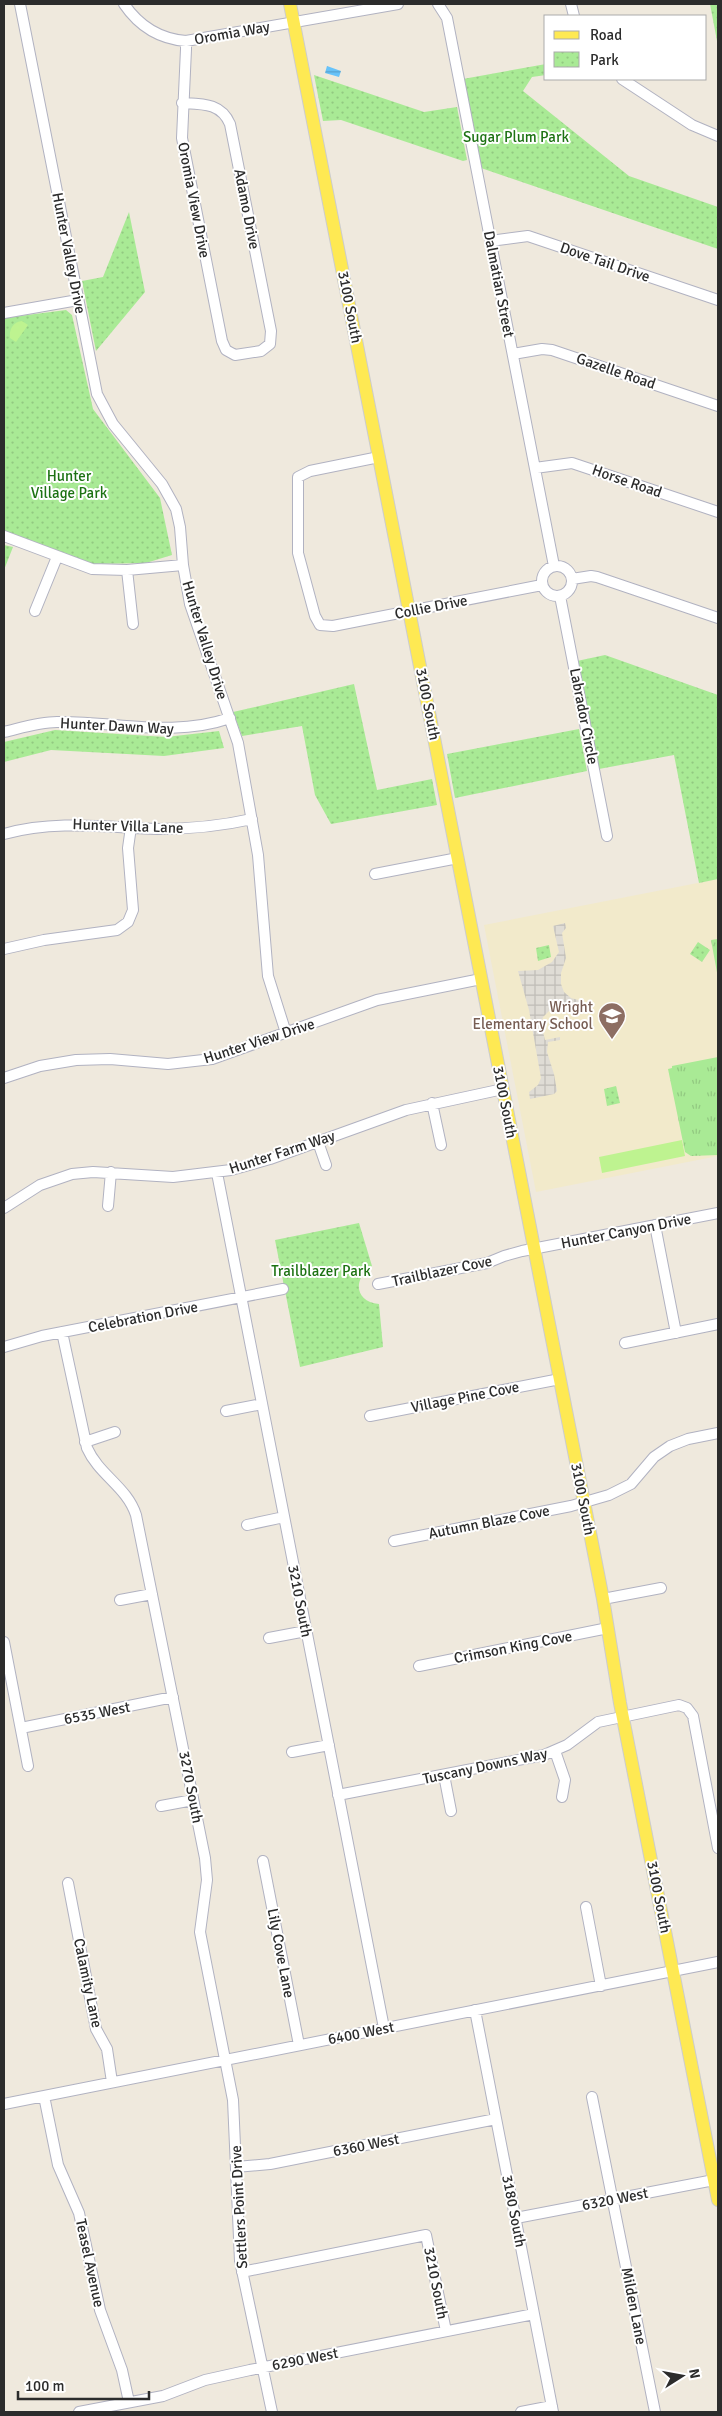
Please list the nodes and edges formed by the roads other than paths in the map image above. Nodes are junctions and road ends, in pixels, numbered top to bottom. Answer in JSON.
{"nodes":[{"id":1,"x":20,"y":4,"type":"edge"},
{"id":2,"x":124,"y":4,"type":"edge"},
{"id":3,"x":290,"y":4,"type":"edge"},
{"id":4,"x":398,"y":4,"type":"edge"},
{"id":5,"x":438,"y":4,"type":"edge"},
{"id":6,"x":372,"y":6,"type":"edge"},
{"id":7,"x":294,"y":22,"type":"junction"},
{"id":8,"x":186,"y":41,"type":"junction"},
{"id":9,"x":624,"y":80,"type":"edge"},
{"id":10,"x":182,"y":103,"type":"junction"},
{"id":11,"x":718,"y":136,"type":"edge"},
{"id":12,"x":490,"y":241,"type":"junction"},
{"id":13,"x":78,"y":300,"type":"junction"},
{"id":14,"x":718,"y":300,"type":"edge"},
{"id":15,"x":4,"y":313,"type":"edge"},
{"id":16,"x":232,"y":354,"type":"joint"},
{"id":17,"x":513,"y":354,"type":"junction"},
{"id":18,"x":718,"y":406,"type":"edge"},
{"id":19,"x":379,"y":457,"type":"junction"},
{"id":20,"x":535,"y":468,"type":"junction"},
{"id":21,"x":718,"y":512,"type":"edge"},
{"id":22,"x":4,"y":536,"type":"edge"},
{"id":23,"x":57,"y":557,"type":"junction"},
{"id":24,"x":182,"y":564,"type":"junction"},
{"id":25,"x":554,"y":566,"type":"junction"},
{"id":26,"x":127,"y":570,"type":"junction"},
{"id":27,"x":572,"y":579,"type":"junction"},
{"id":28,"x":542,"y":585,"type":"junction"},
{"id":29,"x":560,"y":596,"type":"junction"},
{"id":30,"x":35,"y":611,"type":"dead end"},
{"id":31,"x":409,"y":611,"type":"junction"},
{"id":32,"x":718,"y":618,"type":"edge"},
{"id":33,"x":133,"y":624,"type":"dead end"},
{"id":34,"x":230,"y":718,"type":"junction"},
{"id":35,"x":4,"y":732,"type":"edge"},
{"id":36,"x":252,"y":819,"type":"junction"},
{"id":37,"x":130,"y":827,"type":"junction"},
{"id":38,"x":4,"y":834,"type":"edge"},
{"id":39,"x":607,"y":836,"type":"dead end"},
{"id":40,"x":458,"y":858,"type":"junction"},
{"id":41,"x":375,"y":874,"type":"dead end"},
{"id":42,"x":4,"y":949,"type":"edge"},
{"id":43,"x":481,"y":979,"type":"junction"},
{"id":44,"x":286,"y":1033,"type":"junction"},
{"id":45,"x":4,"y":1078,"type":"edge"},
{"id":46,"x":503,"y":1089,"type":"junction"},
{"id":47,"x":432,"y":1103,"type":"junction"},
{"id":48,"x":318,"y":1142,"type":"junction"},
{"id":49,"x":440,"y":1145,"type":"dead end"},
{"id":50,"x":326,"y":1165,"type":"dead end"},
{"id":51,"x":111,"y":1172,"type":"junction"},
{"id":52,"x":217,"y":1173,"type":"junction"},
{"id":53,"x":108,"y":1206,"type":"dead end"},
{"id":54,"x":4,"y":1208,"type":"edge"},
{"id":55,"x":718,"y":1213,"type":"edge"},
{"id":56,"x":655,"y":1225,"type":"junction"},
{"id":57,"x":534,"y":1249,"type":"junction"},
{"id":58,"x":378,"y":1284,"type":"dead end"},
{"id":59,"x":283,"y":1289,"type":"dead end"},
{"id":60,"x":241,"y":1297,"type":"junction"},
{"id":61,"x":718,"y":1324,"type":"edge"},
{"id":62,"x":62,"y":1332,"type":"junction"},
{"id":63,"x":676,"y":1332,"type":"junction"},
{"id":64,"x":625,"y":1342,"type":"dead end"},
{"id":65,"x":4,"y":1347,"type":"edge"},
{"id":66,"x":560,"y":1378,"type":"junction"},
{"id":67,"x":262,"y":1404,"type":"junction"},
{"id":68,"x":226,"y":1411,"type":"dead end"},
{"id":69,"x":370,"y":1416,"type":"dead end"},
{"id":70,"x":115,"y":1432,"type":"dead end"},
{"id":71,"x":718,"y":1433,"type":"edge"},
{"id":72,"x":85,"y":1442,"type":"junction"},
{"id":73,"x":584,"y":1502,"type":"junction"},
{"id":74,"x":284,"y":1517,"type":"junction"},
{"id":75,"x":247,"y":1525,"type":"dead end"},
{"id":76,"x":394,"y":1541,"type":"dead end"},
{"id":77,"x":661,"y":1588,"type":"dead end"},
{"id":78,"x":152,"y":1594,"type":"junction"},
{"id":79,"x":603,"y":1599,"type":"junction"},
{"id":80,"x":120,"y":1600,"type":"dead end"},
{"id":81,"x":608,"y":1628,"type":"junction"},
{"id":82,"x":306,"y":1631,"type":"junction"},
{"id":83,"x":269,"y":1638,"type":"dead end"},
{"id":84,"x":4,"y":1642,"type":"edge"},
{"id":85,"x":419,"y":1666,"type":"dead end"},
{"id":86,"x":173,"y":1697,"type":"junction"},
{"id":87,"x":623,"y":1715,"type":"junction"},
{"id":88,"x":21,"y":1728,"type":"junction"},
{"id":89,"x":329,"y":1744,"type":"junction"},
{"id":90,"x":555,"y":1751,"type":"junction"},
{"id":91,"x":292,"y":1752,"type":"dead end"},
{"id":92,"x":28,"y":1766,"type":"dead end"},
{"id":93,"x":444,"y":1775,"type":"junction"},
{"id":94,"x":338,"y":1795,"type":"junction"},
{"id":95,"x":562,"y":1797,"type":"dead end"},
{"id":96,"x":193,"y":1800,"type":"junction"},
{"id":97,"x":161,"y":1806,"type":"dead end"},
{"id":98,"x":451,"y":1811,"type":"dead end"},
{"id":99,"x":718,"y":1848,"type":"edge"},
{"id":100,"x":263,"y":1861,"type":"dead end"},
{"id":101,"x":68,"y":1883,"type":"dead end"},
{"id":102,"x":586,"y":1907,"type":"dead end"},
{"id":103,"x":718,"y":1962,"type":"edge"},
{"id":104,"x":673,"y":1971,"type":"junction"},
{"id":105,"x":601,"y":1986,"type":"junction"},
{"id":106,"x":475,"y":2010,"type":"junction"},
{"id":107,"x":384,"y":2028,"type":"junction"},
{"id":108,"x":299,"y":2045,"type":"junction"},
{"id":109,"x":225,"y":2060,"type":"junction"},
{"id":110,"x":112,"y":2082,"type":"junction"},
{"id":111,"x":44,"y":2096,"type":"junction"},
{"id":112,"x":592,"y":2096,"type":"dead end"},
{"id":113,"x":4,"y":2104,"type":"edge"},
{"id":114,"x":496,"y":2119,"type":"junction"},
{"id":115,"x":236,"y":2167,"type":"junction"},
{"id":116,"x":714,"y":2180,"type":"junction"},
{"id":117,"x":613,"y":2199,"type":"junction"},
{"id":118,"x":718,"y":2200,"type":"edge"},
{"id":119,"x":516,"y":2218,"type":"junction"},
{"id":120,"x":242,"y":2272,"type":"junction"},
{"id":121,"x":534,"y":2314,"type":"junction"},
{"id":122,"x":446,"y":2331,"type":"junction"},
{"id":123,"x":261,"y":2368,"type":"junction"},
{"id":124,"x":129,"y":2402,"type":"junction"},
{"id":125,"x":553,"y":2409,"type":"edge"},
{"id":126,"x":79,"y":2412,"type":"edge"},
{"id":127,"x":272,"y":2412,"type":"edge"},
{"id":128,"x":521,"y":2412,"type":"edge"},
{"id":129,"x":655,"y":2412,"type":"edge"}],
"edges":[{"from":1,"to":13,"type":"street","name":"Hunter Valley Drive"},
{"from":2,"to":8,"type":"street","name":"Oromia Way"},
{"from":3,"to":7,"type":"main road","name":"3100 South"},
{"from":4,"to":6,"type":"street"},
{"from":5,"to":12,"type":"street","name":"Dalmatian Street"},
{"from":6,"to":7,"type":"street"},
{"from":7,"to":8,"type":"street","name":"Oromia Way"},
{"from":7,"to":19,"type":"main road","name":"3100 South"},
{"from":8,"to":10,"type":"street","name":"Oromia View Drive"},
{"from":9,"to":11,"type":"street"},
{"from":10,"to":16,"type":"street","name":"Oromia View Drive"},
{"from":10,"to":16,"type":"street","name":"Adamo Drive"},
{"from":12,"to":14,"type":"street","name":"Dove Tail Drive"},
{"from":12,"to":17,"type":"street","name":"Dalmatian Street"},
{"from":13,"to":15,"type":"street"},
{"from":13,"to":24,"type":"street","name":"Hunter Valley Drive"},
{"from":17,"to":18,"type":"street","name":"Gazelle Road"},
{"from":17,"to":20,"type":"street","name":"Dalmatian Street"},
{"from":19,"to":31,"type":"main road","name":"3100 South"},
{"from":19,"to":31,"type":"street","name":"Collie Drive"},
{"from":20,"to":21,"type":"street","name":"Horse Road"},
{"from":20,"to":25,"type":"street","name":"Dalmatian Street"},
{"from":22,"to":23,"type":"street"},
{"from":23,"to":26,"type":"street"},
{"from":23,"to":30,"type":"street"},
{"from":24,"to":26,"type":"street"},
{"from":24,"to":34,"type":"street","name":"Hunter Valley Drive"},
{"from":25,"to":27,"type":"street"},
{"from":25,"to":28,"type":"street"},
{"from":26,"to":33,"type":"street"},
{"from":27,"to":29,"type":"street"},
{"from":27,"to":32,"type":"street"},
{"from":28,"to":29,"type":"street"},
{"from":28,"to":31,"type":"street","name":"Collie Drive"},
{"from":29,"to":39,"type":"street","name":"Labrador Circle"},
{"from":31,"to":40,"type":"main road","name":"3100 South"},
{"from":34,"to":35,"type":"street","name":"Hunter Dawn Way"},
{"from":34,"to":36,"type":"street","name":"Hunter Valley Drive"},
{"from":36,"to":37,"type":"street","name":"Hunter Villa Lane"},
{"from":36,"to":44,"type":"street","name":"Hunter Valley Drive"},
{"from":37,"to":38,"type":"street","name":"Hunter Villa Lane"},
{"from":37,"to":42,"type":"street"},
{"from":40,"to":41,"type":"street"},
{"from":40,"to":43,"type":"main road","name":"3100 South"},
{"from":43,"to":44,"type":"street","name":"Hunter View Drive"},
{"from":43,"to":46,"type":"main road","name":"3100 South"},
{"from":44,"to":45,"type":"street","name":"Hunter View Drive"},
{"from":46,"to":47,"type":"street","name":"Hunter Farm Way"},
{"from":46,"to":57,"type":"main road","name":"3100 South"},
{"from":47,"to":48,"type":"street","name":"Hunter Farm Way"},
{"from":47,"to":49,"type":"street"},
{"from":48,"to":50,"type":"street"},
{"from":48,"to":52,"type":"street","name":"Hunter Farm Way"},
{"from":51,"to":52,"type":"street","name":"Hunter Farm Way"},
{"from":51,"to":53,"type":"street"},
{"from":51,"to":54,"type":"street","name":"Hunter Farm Way"},
{"from":52,"to":60,"type":"street","name":"3210 South"},
{"from":55,"to":56,"type":"street","name":"Hunter Canyon Drive"},
{"from":56,"to":57,"type":"street","name":"Hunter Canyon Drive"},
{"from":56,"to":63,"type":"street"},
{"from":57,"to":58,"type":"street","name":"Trailblazer Cove"},
{"from":57,"to":66,"type":"main road","name":"3100 South"},
{"from":59,"to":60,"type":"street","name":"Celebration Drive"},
{"from":60,"to":62,"type":"street","name":"Celebration Drive"},
{"from":60,"to":67,"type":"street","name":"3210 South"},
{"from":61,"to":63,"type":"street"},
{"from":62,"to":65,"type":"street","name":"Celebration Drive"},
{"from":62,"to":72,"type":"street","name":"3270 South"},
{"from":63,"to":64,"type":"street"},
{"from":66,"to":69,"type":"street","name":"Village Pine Cove"},
{"from":66,"to":73,"type":"main road","name":"3100 South"},
{"from":67,"to":68,"type":"street"},
{"from":67,"to":74,"type":"street","name":"3210 South"},
{"from":70,"to":72,"type":"street"},
{"from":71,"to":73,"type":"street","name":"Autumn Blaze Cove"},
{"from":72,"to":78,"type":"street","name":"3270 South"},
{"from":73,"to":76,"type":"street","name":"Autumn Blaze Cove"},
{"from":73,"to":79,"type":"main road","name":"3100 South"},
{"from":74,"to":75,"type":"street"},
{"from":74,"to":82,"type":"street","name":"3210 South"},
{"from":77,"to":79,"type":"street"},
{"from":78,"to":80,"type":"street"},
{"from":78,"to":86,"type":"street","name":"3270 South"},
{"from":79,"to":81,"type":"main road","name":"3100 South"},
{"from":81,"to":85,"type":"street","name":"Crimson King Cove"},
{"from":81,"to":87,"type":"main road","name":"3100 South"},
{"from":82,"to":83,"type":"street"},
{"from":82,"to":89,"type":"street","name":"3210 South"},
{"from":84,"to":88,"type":"street"},
{"from":86,"to":88,"type":"street","name":"6535 West"},
{"from":86,"to":96,"type":"street","name":"3270 South"},
{"from":87,"to":90,"type":"street","name":"Tuscany Downs Way"},
{"from":87,"to":99,"type":"street","name":"Tuscany Downs Way"},
{"from":87,"to":104,"type":"main road","name":"3100 South"},
{"from":88,"to":92,"type":"street"},
{"from":89,"to":91,"type":"street"},
{"from":89,"to":94,"type":"street","name":"3210 South"},
{"from":90,"to":93,"type":"street","name":"Tuscany Downs Way"},
{"from":90,"to":95,"type":"street"},
{"from":93,"to":94,"type":"street","name":"Tuscany Downs Way"},
{"from":93,"to":98,"type":"street"},
{"from":94,"to":107,"type":"street","name":"3210 South"},
{"from":96,"to":97,"type":"street"},
{"from":96,"to":109,"type":"street","name":"3270 South"},
{"from":100,"to":108,"type":"street","name":"Lily Cove Lane"},
{"from":101,"to":110,"type":"street","name":"Calamity Lane"},
{"from":102,"to":105,"type":"street"},
{"from":103,"to":104,"type":"street","name":"6400 West"},
{"from":104,"to":105,"type":"street","name":"6400 West"},
{"from":104,"to":116,"type":"main road","name":"3100 South"},
{"from":105,"to":106,"type":"street","name":"6400 West"},
{"from":106,"to":107,"type":"street","name":"6400 West"},
{"from":106,"to":114,"type":"street","name":"3180 South"},
{"from":107,"to":108,"type":"street","name":"6400 West"},
{"from":108,"to":109,"type":"street","name":"6400 West"},
{"from":109,"to":110,"type":"street","name":"6400 West"},
{"from":109,"to":115,"type":"street","name":"Settlers Point Drive"},
{"from":110,"to":111,"type":"street","name":"6400 West"},
{"from":111,"to":113,"type":"street","name":"6400 West"},
{"from":111,"to":124,"type":"street","name":"Teasel Avenue"},
{"from":112,"to":117,"type":"street","name":"Milden Lane"},
{"from":114,"to":115,"type":"street","name":"6360 West"},
{"from":114,"to":119,"type":"street","name":"3180 South"},
{"from":115,"to":120,"type":"street","name":"Settlers Point Drive"},
{"from":116,"to":117,"type":"street","name":"6320 West"},
{"from":116,"to":118,"type":"main road","name":"3100 South"},
{"from":117,"to":119,"type":"street","name":"6320 West"},
{"from":117,"to":129,"type":"street","name":"Milden Lane"},
{"from":119,"to":121,"type":"street","name":"3180 South"},
{"from":120,"to":122,"type":"street","name":"3210 South"},
{"from":120,"to":123,"type":"street","name":"Settlers Point Drive"},
{"from":121,"to":122,"type":"street","name":"6290 West"},
{"from":121,"to":125,"type":"street","name":"3180 South"},
{"from":122,"to":123,"type":"street","name":"6290 West"},
{"from":123,"to":124,"type":"street","name":"6290 West"},
{"from":123,"to":127,"type":"street","name":"Settlers Point Drive"},
{"from":124,"to":126,"type":"street","name":"6290 West"},
{"from":125,"to":128,"type":"street"}]}
